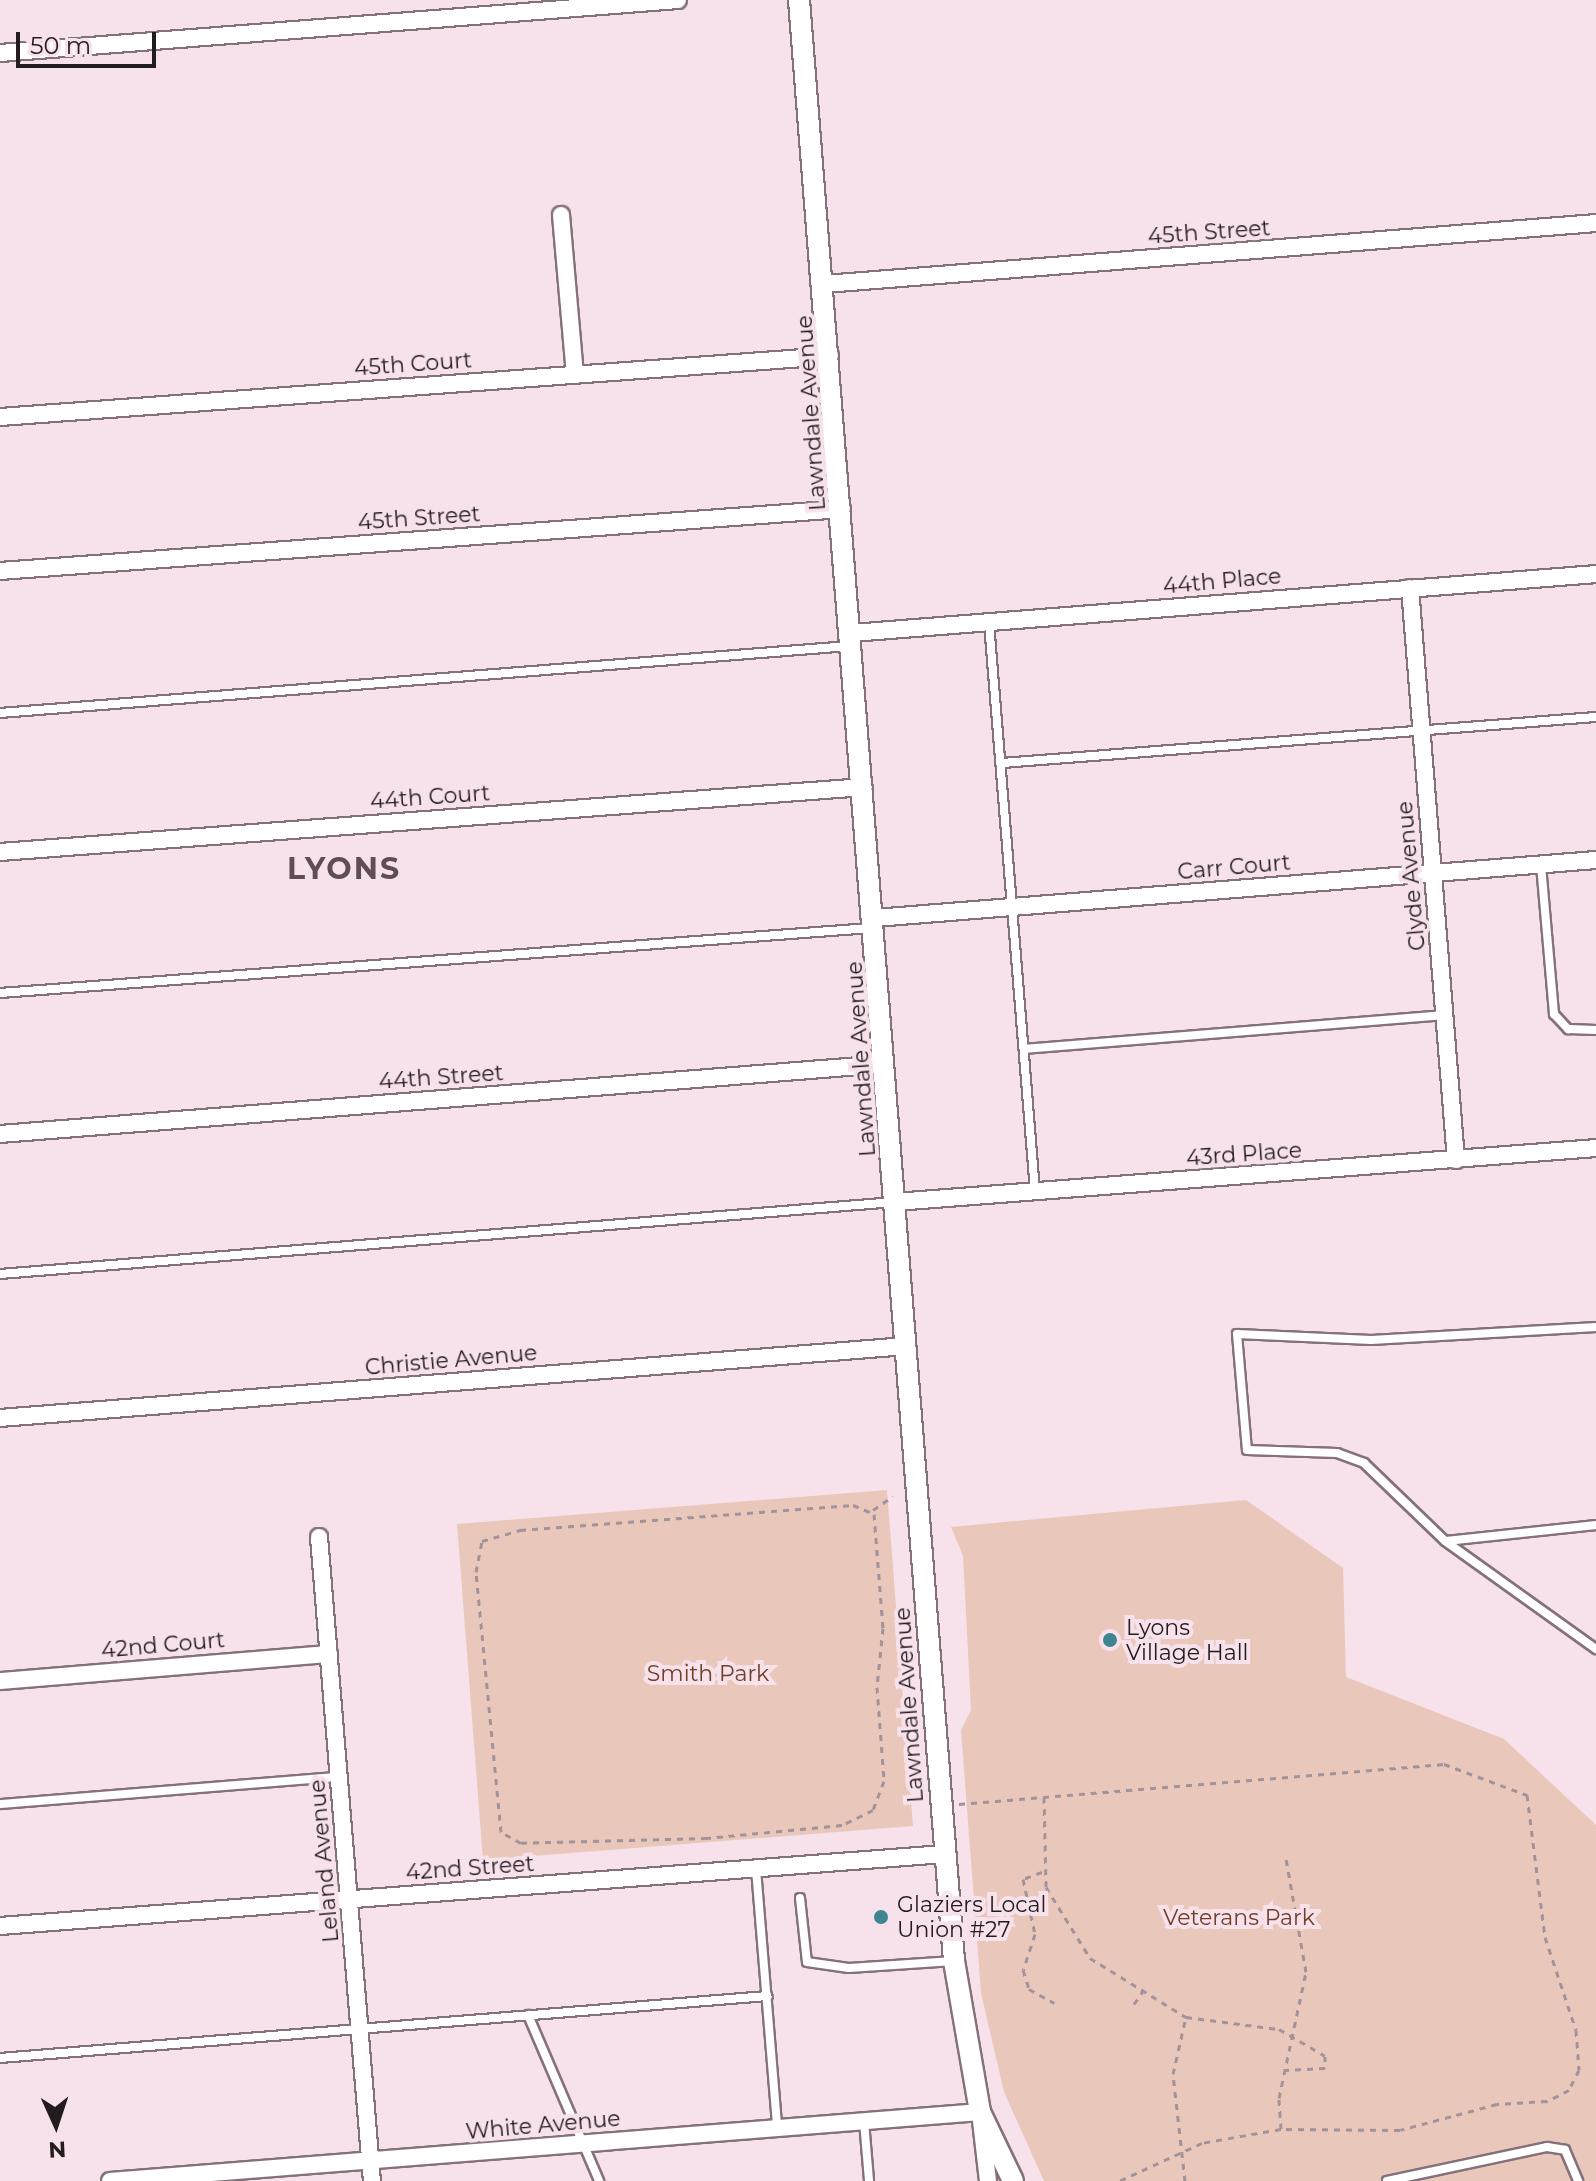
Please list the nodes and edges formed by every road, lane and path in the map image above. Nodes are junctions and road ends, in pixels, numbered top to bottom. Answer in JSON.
{"nodes":[{"id":1,"x":678,"y":0,"type":"edge"},
{"id":2,"x":799,"y":0,"type":"edge"},
{"id":3,"x":0,"y":53,"type":"edge"},
{"id":4,"x":561,"y":215,"type":"dead end"},
{"id":5,"x":1596,"y":223,"type":"edge"},
{"id":6,"x":825,"y":284,"type":"junction"},
{"id":7,"x":830,"y":356,"type":"junction"},
{"id":8,"x":575,"y":374,"type":"junction"},
{"id":9,"x":0,"y":417,"type":"edge"},
{"id":10,"x":842,"y":509,"type":"junction"},
{"id":11,"x":0,"y":571,"type":"edge"},
{"id":12,"x":1596,"y":574,"type":"edge"},
{"id":13,"x":1410,"y":588,"type":"junction"},
{"id":14,"x":989,"y":622,"type":"junction"},
{"id":15,"x":852,"y":640,"type":"junction"},
{"id":16,"x":0,"y":713,"type":"edge"},
{"id":17,"x":1596,"y":717,"type":"edge"},
{"id":18,"x":1421,"y":731,"type":"junction"},
{"id":19,"x":1002,"y":763,"type":"junction"},
{"id":20,"x":864,"y":787,"type":"junction"},
{"id":21,"x":0,"y":852,"type":"edge"},
{"id":22,"x":1596,"y":860,"type":"edge"},
{"id":23,"x":1541,"y":864,"type":"junction"},
{"id":24,"x":1433,"y":873,"type":"junction"},
{"id":25,"x":1013,"y":907,"type":"junction"},
{"id":26,"x":875,"y":923,"type":"junction"},
{"id":27,"x":0,"y":993,"type":"edge"},
{"id":28,"x":1445,"y":1015,"type":"junction"},
{"id":29,"x":1596,"y":1030,"type":"edge"},
{"id":30,"x":1024,"y":1049,"type":"junction"},
{"id":31,"x":885,"y":1064,"type":"junction"},
{"id":32,"x":0,"y":1134,"type":"edge"},
{"id":33,"x":1596,"y":1148,"type":"edge"},
{"id":34,"x":1456,"y":1160,"type":"junction"},
{"id":35,"x":1035,"y":1192,"type":"junction"},
{"id":36,"x":895,"y":1202,"type":"junction"},
{"id":37,"x":0,"y":1274,"type":"edge"},
{"id":38,"x":1596,"y":1327,"type":"edge"},
{"id":39,"x":906,"y":1346,"type":"junction"},
{"id":40,"x":0,"y":1418,"type":"edge"},
{"id":41,"x":893,"y":1496,"type":"dead end"},
{"id":42,"x":872,"y":1511,"type":"junction"},
{"id":43,"x":1596,"y":1525,"type":"edge"},
{"id":44,"x":319,"y":1537,"type":"dead end"},
{"id":45,"x":1445,"y":1541,"type":"junction"},
{"id":46,"x":1596,"y":1649,"type":"edge"},
{"id":47,"x":329,"y":1654,"type":"junction"},
{"id":48,"x":0,"y":1681,"type":"edge"},
{"id":49,"x":339,"y":1777,"type":"junction"},
{"id":50,"x":1044,"y":1797,"type":"junction"},
{"id":51,"x":0,"y":1804,"type":"edge"},
{"id":52,"x":940,"y":1805,"type":"junction"},
{"id":53,"x":944,"y":1854,"type":"junction"},
{"id":54,"x":1286,"y":1858,"type":"dead end"},
{"id":55,"x":756,"y":1869,"type":"junction"},
{"id":56,"x":1042,"y":1872,"type":"junction"},
{"id":57,"x":800,"y":1898,"type":"dead end"},
{"id":58,"x":349,"y":1899,"type":"junction"},
{"id":59,"x":0,"y":1926,"type":"edge"},
{"id":60,"x":954,"y":1961,"type":"junction"},
{"id":61,"x":1143,"y":1991,"type":"junction"},
{"id":62,"x":767,"y":1996,"type":"junction"},
{"id":63,"x":1054,"y":2003,"type":"dead end"},
{"id":64,"x":1134,"y":2004,"type":"dead end"},
{"id":65,"x":528,"y":2015,"type":"junction"},
{"id":66,"x":1186,"y":2017,"type":"junction"},
{"id":67,"x":360,"y":2027,"type":"junction"},
{"id":68,"x":1294,"y":2036,"type":"junction"},
{"id":69,"x":0,"y":2058,"type":"edge"},
{"id":70,"x":1286,"y":2070,"type":"junction"},
{"id":71,"x":980,"y":2112,"type":"junction"},
{"id":72,"x":864,"y":2121,"type":"junction"},
{"id":73,"x":777,"y":2128,"type":"junction"},
{"id":74,"x":1281,"y":2129,"type":"junction"},
{"id":75,"x":583,"y":2144,"type":"junction"},
{"id":76,"x":1177,"y":2150,"type":"junction"},
{"id":77,"x":371,"y":2161,"type":"junction"},
{"id":78,"x":110,"y":2181,"type":"edge"},
{"id":79,"x":372,"y":2181,"type":"edge"},
{"id":80,"x":599,"y":2181,"type":"edge"},
{"id":81,"x":869,"y":2181,"type":"edge"},
{"id":82,"x":988,"y":2181,"type":"edge"},
{"id":83,"x":1013,"y":2181,"type":"edge"},
{"id":84,"x":1119,"y":2181,"type":"edge"},
{"id":85,"x":1185,"y":2181,"type":"edge"},
{"id":86,"x":1387,"y":2181,"type":"edge"},
{"id":87,"x":1578,"y":2181,"type":"edge"}],
"edges":[{"from":1,"to":3,"type":"street"},
{"from":2,"to":6,"type":"street","name":"Lawndale Avenue"},
{"from":4,"to":8,"type":"street"},
{"from":5,"to":6,"type":"street","name":"45th Street"},
{"from":6,"to":7,"type":"street","name":"Lawndale Avenue"},
{"from":7,"to":8,"type":"street","name":"45th Court"},
{"from":7,"to":10,"type":"street","name":"Lawndale Avenue"},
{"from":8,"to":9,"type":"street","name":"45th Court"},
{"from":10,"to":11,"type":"street","name":"45th Street"},
{"from":10,"to":15,"type":"street","name":"Lawndale Avenue"},
{"from":12,"to":13,"type":"street","name":"44th Place"},
{"from":13,"to":14,"type":"street","name":"44th Place"},
{"from":13,"to":18,"type":"street","name":"Clyde Avenue"},
{"from":14,"to":15,"type":"street","name":"44th Place"},
{"from":14,"to":19,"type":"lane"},
{"from":15,"to":16,"type":"lane"},
{"from":15,"to":20,"type":"street","name":"Lawndale Avenue"},
{"from":17,"to":18,"type":"lane"},
{"from":18,"to":19,"type":"lane"},
{"from":18,"to":24,"type":"street","name":"Clyde Avenue"},
{"from":19,"to":25,"type":"lane"},
{"from":20,"to":21,"type":"street","name":"44th Court"},
{"from":20,"to":26,"type":"street","name":"Lawndale Avenue"},
{"from":22,"to":23,"type":"street","name":"Carr Court"},
{"from":23,"to":24,"type":"street","name":"Carr Court"},
{"from":23,"to":29,"type":"lane"},
{"from":24,"to":25,"type":"street","name":"Carr Court"},
{"from":24,"to":28,"type":"street","name":"Clyde Avenue"},
{"from":25,"to":26,"type":"street","name":"Carr Court"},
{"from":25,"to":30,"type":"lane"},
{"from":26,"to":27,"type":"lane"},
{"from":26,"to":31,"type":"street","name":"Lawndale Avenue"},
{"from":28,"to":30,"type":"lane"},
{"from":28,"to":34,"type":"street","name":"Clyde Avenue"},
{"from":30,"to":35,"type":"lane"},
{"from":31,"to":32,"type":"street","name":"44th Street"},
{"from":31,"to":36,"type":"street","name":"Lawndale Avenue"},
{"from":33,"to":34,"type":"street","name":"43rd Place"},
{"from":34,"to":35,"type":"street","name":"43rd Place"},
{"from":35,"to":36,"type":"street","name":"43rd Place"},
{"from":36,"to":37,"type":"lane"},
{"from":36,"to":39,"type":"street","name":"Lawndale Avenue"},
{"from":38,"to":45,"type":"lane"},
{"from":39,"to":40,"type":"street","name":"Christie Avenue"},
{"from":39,"to":52,"type":"street","name":"Lawndale Avenue"},
{"from":41,"to":42,"type":"path"},
{"from":42,"to":42,"type":"path"},
{"from":43,"to":45,"type":"lane"},
{"from":44,"to":47,"type":"street","name":"Leland Avenue"},
{"from":45,"to":46,"type":"lane"},
{"from":47,"to":48,"type":"street","name":"42nd Court"},
{"from":47,"to":49,"type":"street","name":"Leland Avenue"},
{"from":49,"to":51,"type":"lane"},
{"from":49,"to":58,"type":"street","name":"Leland Avenue"},
{"from":50,"to":52,"type":"path"},
{"from":50,"to":56,"type":"path"},
{"from":50,"to":74,"type":"path"},
{"from":52,"to":53,"type":"street","name":"Lawndale Avenue"},
{"from":53,"to":55,"type":"street","name":"42nd Street"},
{"from":53,"to":60,"type":"street","name":"Lawndale Avenue"},
{"from":54,"to":68,"type":"path"},
{"from":55,"to":58,"type":"street","name":"42nd Street"},
{"from":55,"to":62,"type":"lane"},
{"from":56,"to":61,"type":"path"},
{"from":56,"to":63,"type":"path"},
{"from":57,"to":60,"type":"lane"},
{"from":58,"to":59,"type":"street","name":"42nd Street"},
{"from":58,"to":67,"type":"street","name":"Leland Avenue"},
{"from":60,"to":71,"type":"street","name":"Lawndale Avenue"},
{"from":61,"to":64,"type":"path"},
{"from":61,"to":66,"type":"path"},
{"from":62,"to":65,"type":"lane"},
{"from":62,"to":73,"type":"lane"},
{"from":65,"to":67,"type":"lane"},
{"from":65,"to":75,"type":"lane"},
{"from":66,"to":68,"type":"path"},
{"from":66,"to":76,"type":"path"},
{"from":67,"to":69,"type":"lane"},
{"from":67,"to":77,"type":"street","name":"Leland Avenue"},
{"from":68,"to":70,"type":"path"},
{"from":68,"to":70,"type":"path"},
{"from":70,"to":74,"type":"path"},
{"from":71,"to":72,"type":"street","name":"White Avenue"},
{"from":71,"to":82,"type":"street","name":"Lawndale Avenue"},
{"from":71,"to":83,"type":"street","name":"Lawndale Avenue"},
{"from":72,"to":73,"type":"street","name":"White Avenue"},
{"from":72,"to":81,"type":"lane"},
{"from":73,"to":75,"type":"street","name":"White Avenue"},
{"from":74,"to":76,"type":"path"},
{"from":75,"to":77,"type":"street","name":"White Avenue"},
{"from":75,"to":80,"type":"lane"},
{"from":76,"to":84,"type":"path"},
{"from":76,"to":85,"type":"path"},
{"from":77,"to":78,"type":"street","name":"White Avenue"},
{"from":77,"to":79,"type":"street","name":"Leland Avenue"},
{"from":86,"to":87,"type":"lane"}]}
